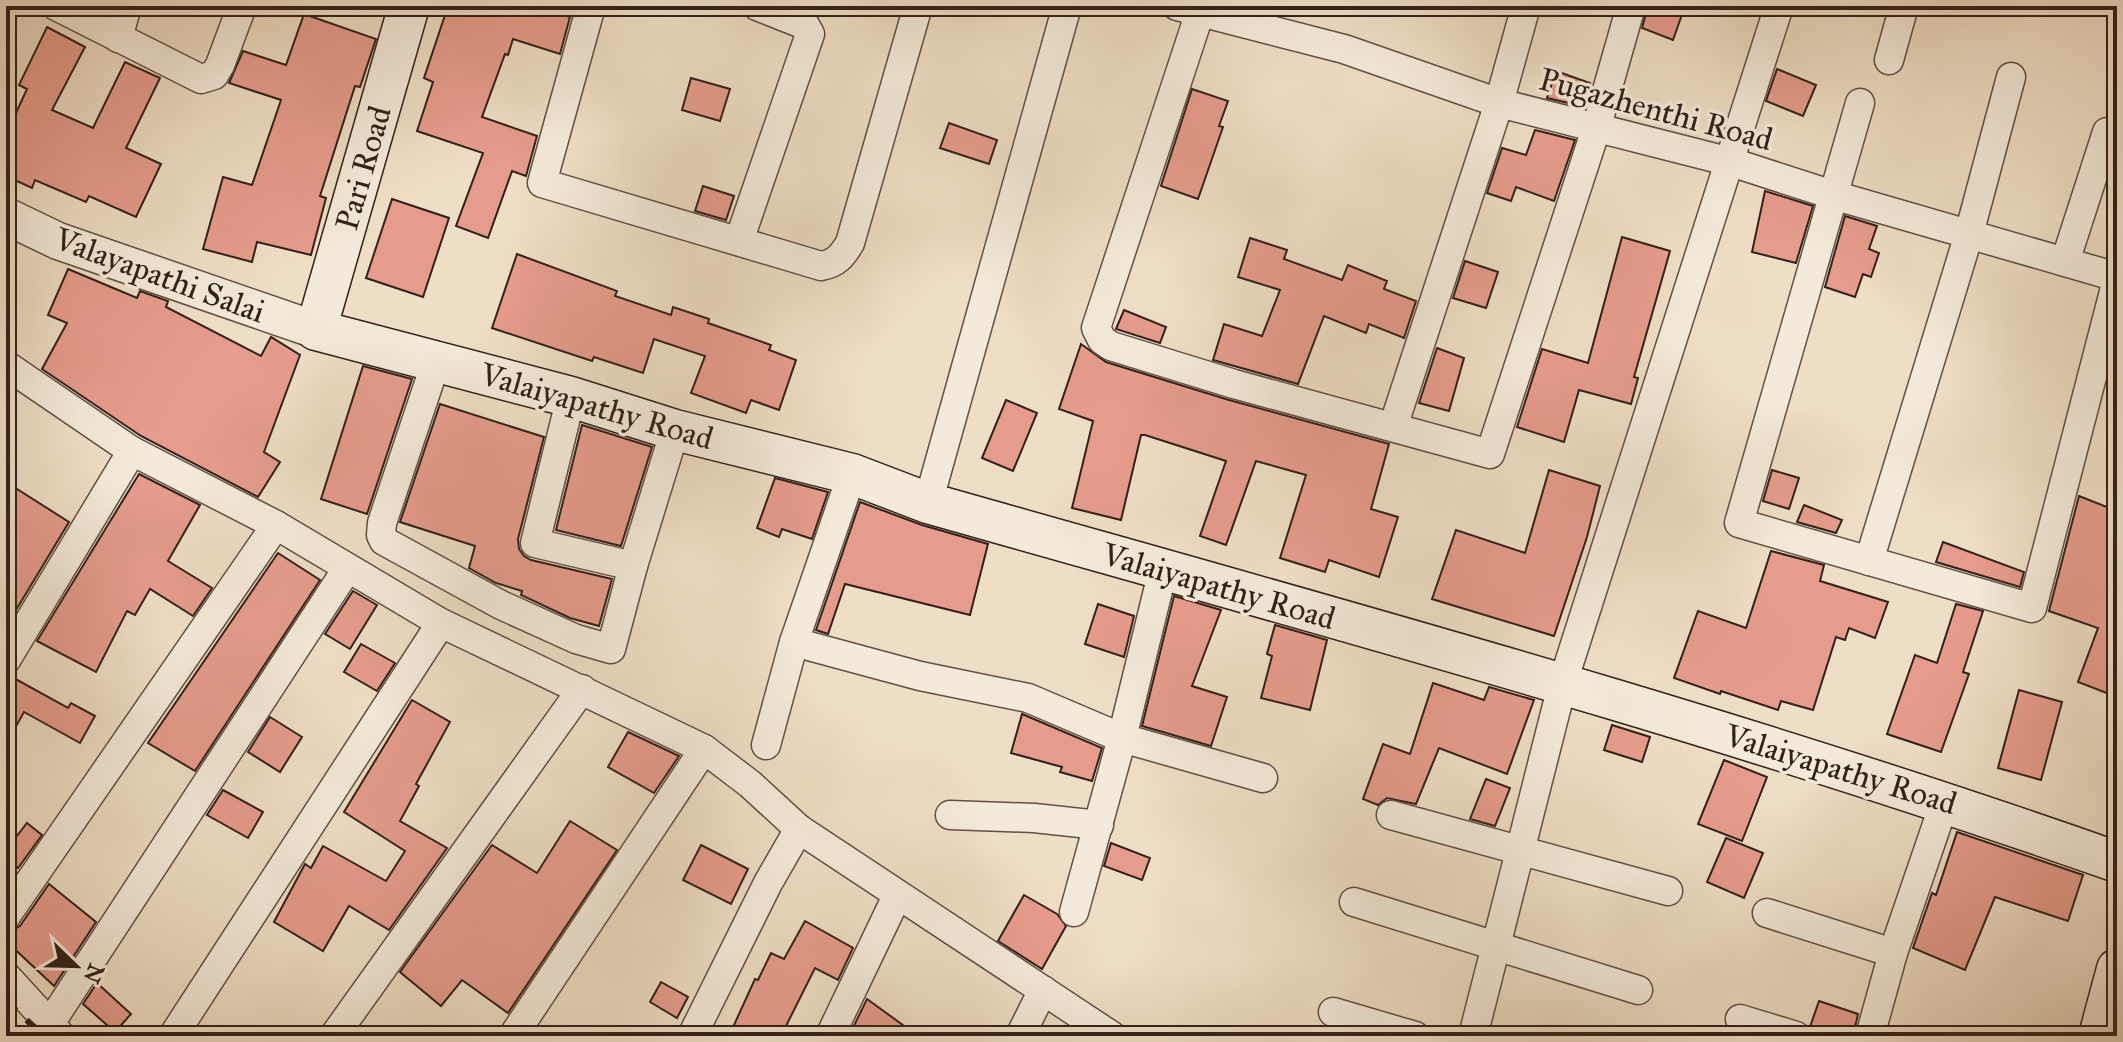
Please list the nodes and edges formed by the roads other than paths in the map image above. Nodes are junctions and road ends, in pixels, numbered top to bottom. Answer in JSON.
{"nodes":[{"id":1,"x":56,"y":6,"type":"edge"},
{"id":2,"x":127,"y":6,"type":"edge"},
{"id":3,"x":242,"y":6,"type":"edge"},
{"id":4,"x":409,"y":6,"type":"edge"},
{"id":5,"x":591,"y":6,"type":"edge"},
{"id":6,"x":757,"y":6,"type":"edge"},
{"id":7,"x":918,"y":6,"type":"edge"},
{"id":8,"x":1067,"y":6,"type":"edge"},
{"id":9,"x":1526,"y":6,"type":"edge"},
{"id":10,"x":1631,"y":6,"type":"edge"},
{"id":11,"x":1779,"y":6,"type":"edge"},
{"id":12,"x":1193,"y":8,"type":"edge"},
{"id":13,"x":1896,"y":8,"type":"edge"},
{"id":14,"x":118,"y":38,"type":"junction"},
{"id":15,"x":1889,"y":60,"type":"dead end"},
{"id":16,"x":2011,"y":77,"type":"dead end"},
{"id":17,"x":1499,"y":103,"type":"junction"},
{"id":18,"x":1860,"y":103,"type":"dead end"},
{"id":19,"x":1596,"y":129,"type":"junction"},
{"id":20,"x":2107,"y":132,"type":"dead end"},
{"id":21,"x":1731,"y":162,"type":"junction"},
{"id":22,"x":1833,"y":195,"type":"junction"},
{"id":23,"x":6,"y":216,"type":"edge"},
{"id":24,"x":1969,"y":234,"type":"junction"},
{"id":25,"x":739,"y":241,"type":"junction"},
{"id":26,"x":2065,"y":262,"type":"junction"},
{"id":27,"x":2117,"y":278,"type":"edge"},
{"id":28,"x":316,"y":330,"type":"junction"},
{"id":29,"x":436,"y":362,"type":"junction"},
{"id":30,"x":6,"y":365,"type":"edge"},
{"id":31,"x":571,"y":397,"type":"junction"},
{"id":32,"x":1393,"y":427,"type":"junction"},
{"id":33,"x":675,"y":430,"type":"junction"},
{"id":34,"x":132,"y":451,"type":"junction"},
{"id":35,"x":852,"y":474,"type":"junction"},
{"id":36,"x":928,"y":503,"type":"junction"},
{"id":37,"x":276,"y":525,"type":"junction"},
{"id":38,"x":1869,"y":561,"type":"junction"},
{"id":39,"x":633,"y":566,"type":"junction"},
{"id":40,"x":347,"y":569,"type":"junction"},
{"id":41,"x":1163,"y":570,"type":"junction"},
{"id":42,"x":441,"y":623,"type":"junction"},
{"id":43,"x":794,"y":642,"type":"junction"},
{"id":44,"x":6,"y":660,"type":"edge"},
{"id":45,"x":1563,"y":682,"type":"junction"},
{"id":46,"x":582,"y":689,"type":"junction"},
{"id":47,"x":1122,"y":738,"type":"junction"},
{"id":48,"x":766,"y":745,"type":"dead end"},
{"id":49,"x":704,"y":749,"type":"junction"},
{"id":50,"x":1263,"y":778,"type":"dead end"},
{"id":51,"x":1945,"y":801,"type":"junction"},
{"id":52,"x":950,"y":815,"type":"dead end"},
{"id":53,"x":1391,"y":815,"type":"dead end"},
{"id":54,"x":1099,"y":825,"type":"junction"},
{"id":55,"x":799,"y":829,"type":"junction"},
{"id":56,"x":1521,"y":850,"type":"junction"},
{"id":57,"x":2117,"y":862,"type":"edge"},
{"id":58,"x":1668,"y":891,"type":"dead end"},
{"id":59,"x":897,"y":896,"type":"junction"},
{"id":60,"x":1354,"y":902,"type":"dead end"},
{"id":61,"x":1074,"y":912,"type":"dead end"},
{"id":62,"x":1767,"y":913,"type":"dead end"},
{"id":63,"x":6,"y":916,"type":"edge"},
{"id":64,"x":1496,"y":946,"type":"junction"},
{"id":65,"x":1893,"y":953,"type":"junction"},
{"id":66,"x":2117,"y":969,"type":"edge"},
{"id":67,"x":6,"y":976,"type":"edge"},
{"id":68,"x":1043,"y":990,"type":"junction"},
{"id":69,"x":1638,"y":990,"type":"dead end"},
{"id":70,"x":1333,"y":1012,"type":"dead end"},
{"id":71,"x":1740,"y":1019,"type":"dead end"},
{"id":72,"x":55,"y":1031,"type":"edge"},
{"id":73,"x":173,"y":1036,"type":"edge"},
{"id":74,"x":334,"y":1036,"type":"edge"},
{"id":75,"x":513,"y":1036,"type":"edge"},
{"id":76,"x":692,"y":1036,"type":"edge"},
{"id":77,"x":830,"y":1036,"type":"edge"},
{"id":78,"x":1020,"y":1036,"type":"edge"},
{"id":79,"x":1112,"y":1036,"type":"edge"},
{"id":80,"x":1415,"y":1036,"type":"edge"},
{"id":81,"x":1473,"y":1036,"type":"edge"},
{"id":82,"x":1796,"y":1036,"type":"edge"},
{"id":83,"x":1870,"y":1036,"type":"edge"},
{"id":84,"x":2099,"y":1036,"type":"edge"}],
"edges":[{"from":1,"to":14,"type":"street"},
{"from":2,"to":14,"type":"street"},
{"from":3,"to":14,"type":"street"},
{"from":4,"to":28,"type":"main road","name":"Pari Road"},
{"from":5,"to":25,"type":"street"},
{"from":6,"to":25,"type":"street"},
{"from":7,"to":25,"type":"street"},
{"from":8,"to":36,"type":"street"},
{"from":9,"to":17,"type":"street"},
{"from":10,"to":19,"type":"street"},
{"from":11,"to":21,"type":"street"},
{"from":12,"to":17,"type":"street","name":"Pugazhenthi Road"},
{"from":12,"to":32,"type":"street"},
{"from":13,"to":15,"type":"street"},
{"from":16,"to":24,"type":"street"},
{"from":17,"to":19,"type":"street","name":"Pugazhenthi Road"},
{"from":17,"to":32,"type":"street"},
{"from":18,"to":22,"type":"street"},
{"from":19,"to":21,"type":"street","name":"Pugazhenthi Road"},
{"from":19,"to":32,"type":"street"},
{"from":20,"to":26,"type":"street"},
{"from":21,"to":22,"type":"street","name":"Pugazhenthi Road"},
{"from":21,"to":45,"type":"street"},
{"from":22,"to":24,"type":"street","name":"Pugazhenthi Road"},
{"from":22,"to":38,"type":"street"},
{"from":23,"to":28,"type":"street","name":"Valayapathi Salai"},
{"from":24,"to":26,"type":"street","name":"Pugazhenthi Road"},
{"from":24,"to":38,"type":"street"},
{"from":26,"to":27,"type":"street","name":"Pugazhenthi Road"},
{"from":27,"to":38,"type":"street"},
{"from":28,"to":29,"type":"main road","name":"Valaiyapathy Road"},
{"from":29,"to":31,"type":"main road","name":"Valaiyapathy Road"},
{"from":29,"to":39,"type":"street"},
{"from":30,"to":34,"type":"street"},
{"from":31,"to":33,"type":"main road","name":"Valaiyapathy Road"},
{"from":31,"to":39,"type":"street"},
{"from":33,"to":35,"type":"main road","name":"Valaiyapathy Road"},
{"from":33,"to":39,"type":"street"},
{"from":34,"to":37,"type":"street"},
{"from":34,"to":44,"type":"street"},
{"from":35,"to":36,"type":"main road","name":"Valaiyapathy Road"},
{"from":35,"to":43,"type":"street"},
{"from":36,"to":41,"type":"main road","name":"Valaiyapathy Road"},
{"from":37,"to":40,"type":"street"},
{"from":37,"to":63,"type":"street"},
{"from":40,"to":42,"type":"street"},
{"from":40,"to":72,"type":"street"},
{"from":41,"to":45,"type":"main road","name":"Valaiyapathy Road"},
{"from":41,"to":47,"type":"street"},
{"from":42,"to":46,"type":"street"},
{"from":42,"to":73,"type":"street"},
{"from":43,"to":47,"type":"street"},
{"from":43,"to":48,"type":"street"},
{"from":45,"to":51,"type":"main road","name":"Valaiyapathy Road"},
{"from":45,"to":56,"type":"street"},
{"from":46,"to":49,"type":"street"},
{"from":46,"to":74,"type":"street"},
{"from":47,"to":50,"type":"street"},
{"from":47,"to":54,"type":"street"},
{"from":49,"to":55,"type":"street"},
{"from":49,"to":75,"type":"street"},
{"from":51,"to":57,"type":"main road","name":"Valaiyapathy Road"},
{"from":51,"to":65,"type":"street"},
{"from":52,"to":54,"type":"street"},
{"from":53,"to":56,"type":"street"},
{"from":54,"to":61,"type":"street"},
{"from":55,"to":59,"type":"street"},
{"from":55,"to":76,"type":"street"},
{"from":56,"to":58,"type":"street"},
{"from":56,"to":64,"type":"street"},
{"from":59,"to":68,"type":"street"},
{"from":59,"to":77,"type":"street"},
{"from":60,"to":64,"type":"street"},
{"from":62,"to":65,"type":"street"},
{"from":64,"to":69,"type":"street"},
{"from":64,"to":81,"type":"street"},
{"from":65,"to":83,"type":"street"},
{"from":66,"to":84,"type":"main road"},
{"from":67,"to":72,"type":"street"},
{"from":68,"to":78,"type":"street"},
{"from":68,"to":79,"type":"street"},
{"from":70,"to":80,"type":"street"},
{"from":71,"to":82,"type":"street"}]}
